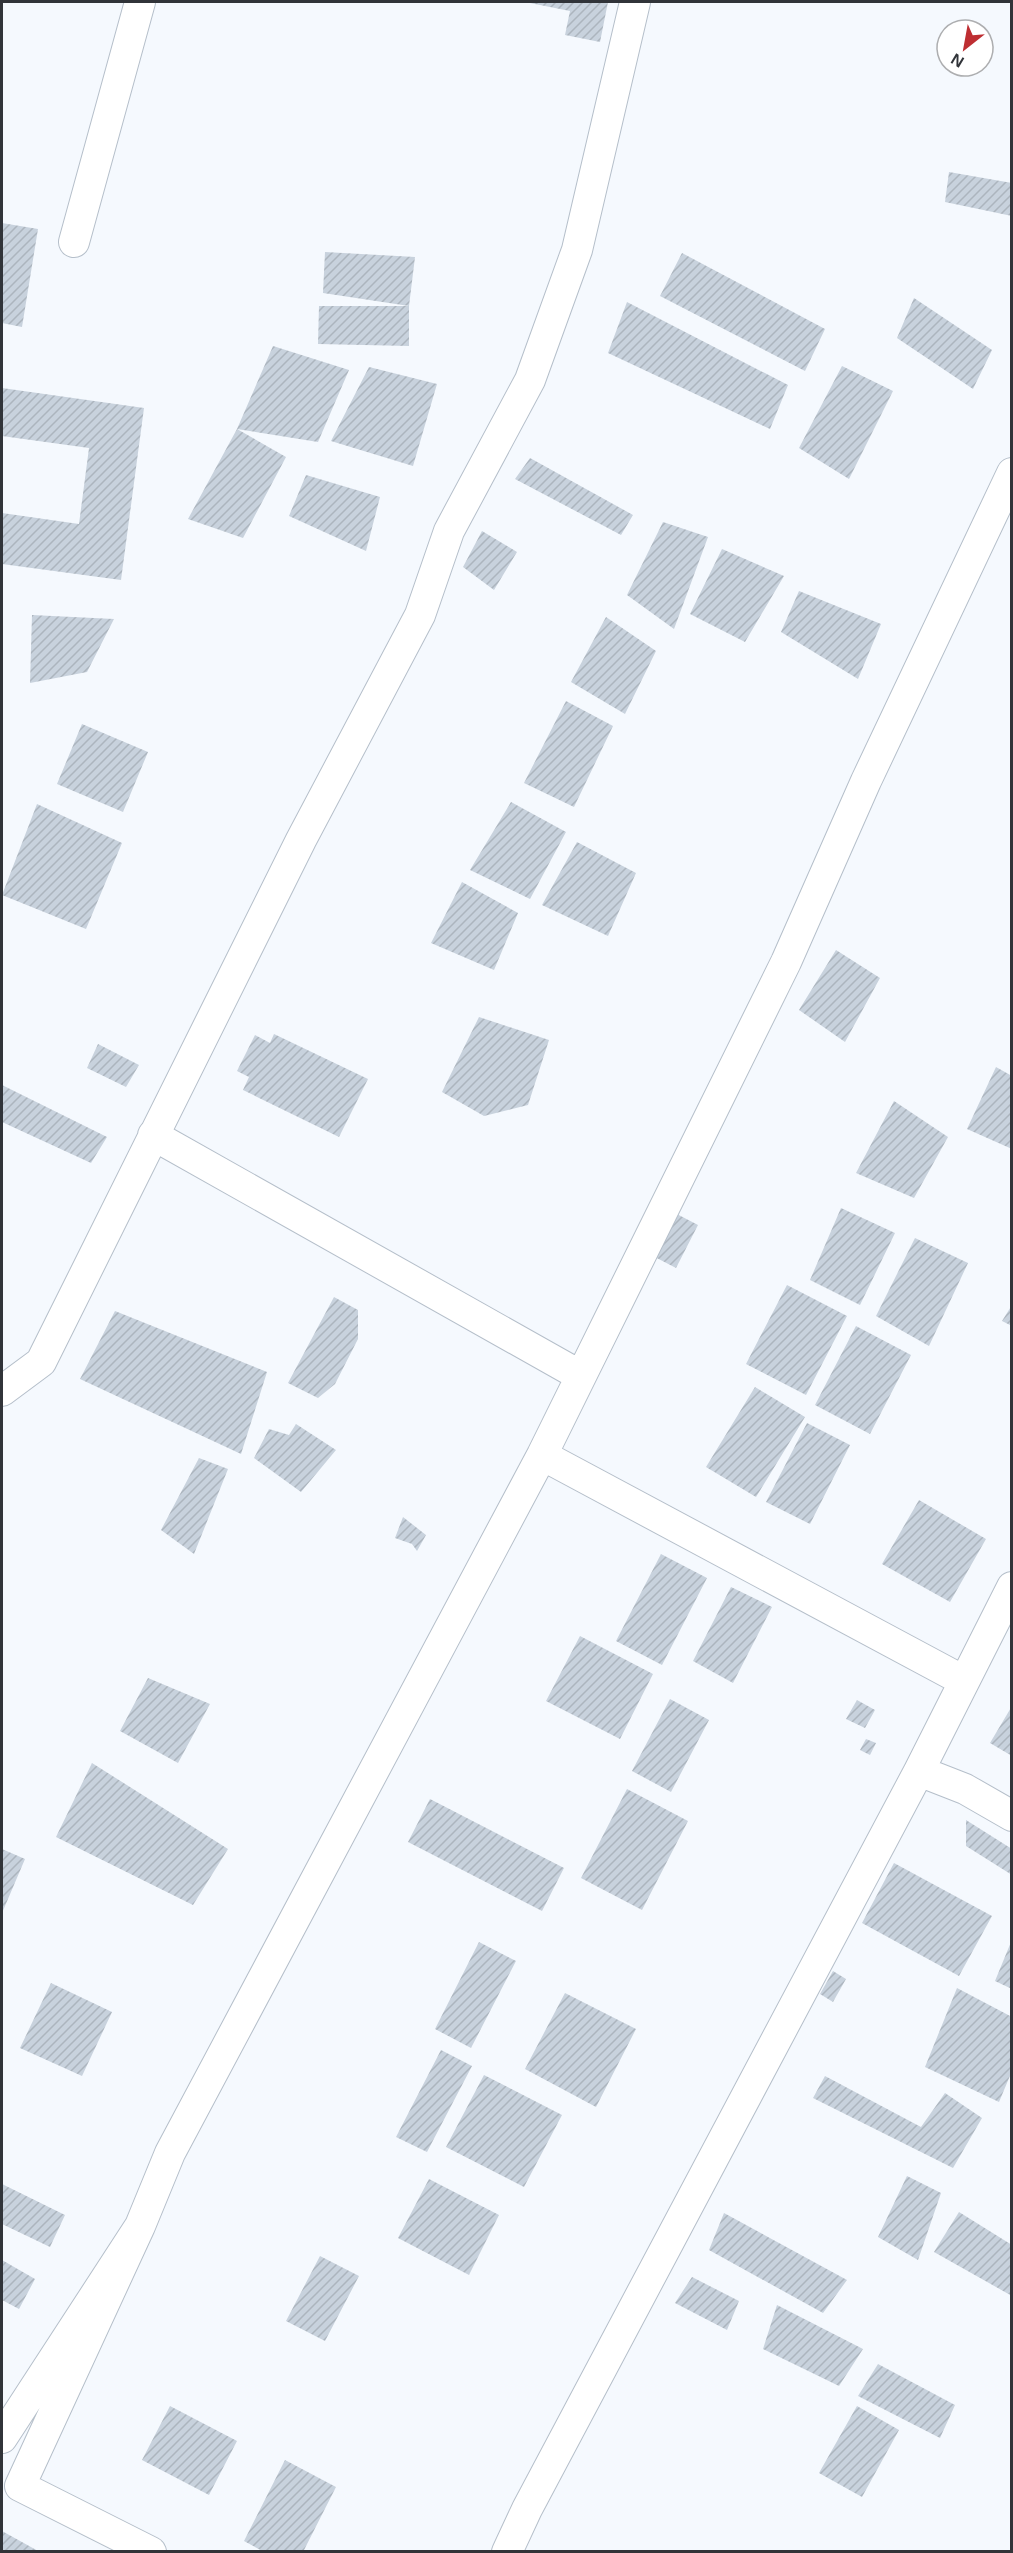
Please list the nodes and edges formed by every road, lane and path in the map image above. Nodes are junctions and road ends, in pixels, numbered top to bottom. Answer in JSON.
{"nodes":[{"id":1,"x":140,"y":2,"type":"edge"},
{"id":2,"x":636,"y":2,"type":"edge"},
{"id":3,"x":74,"y":242,"type":"dead end"},
{"id":4,"x":1011,"y":473,"type":"edge"},
{"id":5,"x":153,"y":1135,"type":"junction"},
{"id":6,"x":581,"y":1376,"type":"junction"},
{"id":7,"x":2,"y":1391,"type":"edge"},
{"id":8,"x":542,"y":1455,"type":"junction"},
{"id":9,"x":1011,"y":1587,"type":"edge"},
{"id":10,"x":964,"y":1681,"type":"junction"},
{"id":11,"x":919,"y":1771,"type":"junction"},
{"id":12,"x":1011,"y":1816,"type":"edge"},
{"id":13,"x":140,"y":2226,"type":"junction"},
{"id":14,"x":2,"y":2438,"type":"edge"},
{"id":15,"x":151,"y":2552,"type":"edge"},
{"id":16,"x":507,"y":2552,"type":"edge"}],
"edges":[{"from":1,"to":3,"type":"street"},
{"from":2,"to":5,"type":"street"},
{"from":4,"to":6,"type":"street"},
{"from":5,"to":6,"type":"street"},
{"from":5,"to":7,"type":"street"},
{"from":6,"to":8,"type":"street"},
{"from":8,"to":10,"type":"street"},
{"from":8,"to":13,"type":"street"},
{"from":9,"to":10,"type":"street"},
{"from":10,"to":11,"type":"street"},
{"from":11,"to":12,"type":"street"},
{"from":11,"to":16,"type":"street"},
{"from":13,"to":14,"type":"street"},
{"from":13,"to":15,"type":"street"}]}
